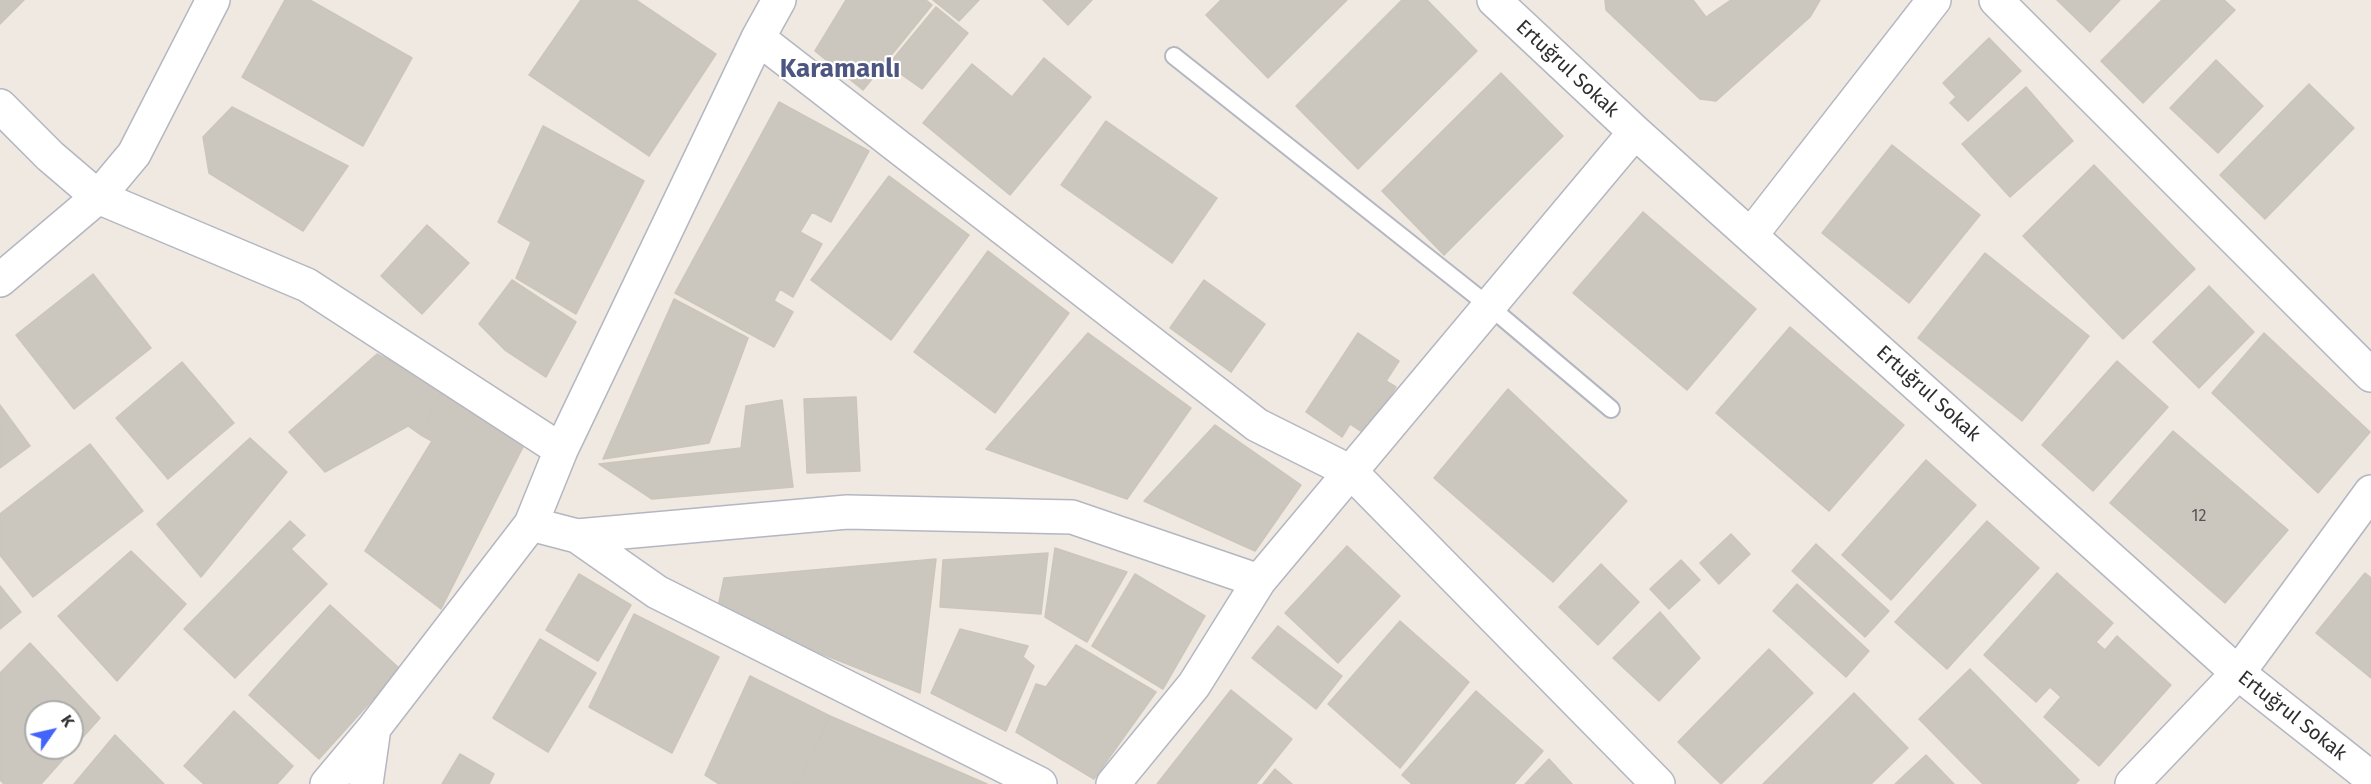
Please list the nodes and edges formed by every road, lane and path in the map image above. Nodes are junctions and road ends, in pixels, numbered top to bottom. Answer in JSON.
{"nodes":[{"id":1,"x":213,"y":0,"type":"edge"},
{"id":2,"x":779,"y":0,"type":"edge"},
{"id":3,"x":1494,"y":0,"type":"edge"},
{"id":4,"x":1934,"y":0,"type":"edge"},
{"id":5,"x":1996,"y":0,"type":"edge"},
{"id":6,"x":758,"y":38,"type":"junction"},
{"id":7,"x":1174,"y":56,"type":"dead end"},
{"id":8,"x":0,"y":106,"type":"edge"},
{"id":9,"x":1635,"y":132,"type":"junction"},
{"id":10,"x":98,"y":198,"type":"junction"},
{"id":11,"x":1751,"y":235,"type":"junction"},
{"id":12,"x":0,"y":280,"type":"edge"},
{"id":13,"x":1489,"y":306,"type":"junction"},
{"id":14,"x":2371,"y":375,"type":"edge"},
{"id":15,"x":1611,"y":409,"type":"dead end"},
{"id":16,"x":561,"y":450,"type":"junction"},
{"id":17,"x":1351,"y":472,"type":"junction"},
{"id":18,"x":2371,"y":492,"type":"edge"},
{"id":19,"x":531,"y":524,"type":"junction"},
{"id":20,"x":578,"y":536,"type":"junction"},
{"id":21,"x":1259,"y":581,"type":"junction"},
{"id":22,"x":2238,"y":674,"type":"junction"},
{"id":23,"x":374,"y":728,"type":"junction"},
{"id":24,"x":2371,"y":778,"type":"edge"},
{"id":25,"x":327,"y":784,"type":"edge"},
{"id":26,"x":366,"y":784,"type":"edge"},
{"id":27,"x":1040,"y":784,"type":"edge"},
{"id":28,"x":1113,"y":784,"type":"edge"},
{"id":29,"x":1658,"y":784,"type":"edge"},
{"id":30,"x":2132,"y":784,"type":"edge"}],
"edges":[{"from":1,"to":10,"type":"street"},
{"from":2,"to":6,"type":"street"},
{"from":3,"to":9,"type":"street","name":"Ertuğrul Sokak"},
{"from":4,"to":11,"type":"street"},
{"from":5,"to":14,"type":"street"},
{"from":6,"to":16,"type":"street"},
{"from":6,"to":17,"type":"street"},
{"from":7,"to":13,"type":"lane"},
{"from":8,"to":10,"type":"street"},
{"from":9,"to":11,"type":"street","name":"Ertuğrul Sokak"},
{"from":9,"to":13,"type":"street"},
{"from":10,"to":12,"type":"street"},
{"from":10,"to":16,"type":"street"},
{"from":11,"to":22,"type":"street","name":"Ertuğrul Sokak"},
{"from":13,"to":15,"type":"lane"},
{"from":13,"to":17,"type":"street"},
{"from":16,"to":19,"type":"street"},
{"from":17,"to":21,"type":"street"},
{"from":17,"to":29,"type":"street"},
{"from":18,"to":22,"type":"street"},
{"from":19,"to":20,"type":"street"},
{"from":19,"to":23,"type":"street"},
{"from":20,"to":21,"type":"street"},
{"from":20,"to":27,"type":"street"},
{"from":21,"to":28,"type":"street"},
{"from":22,"to":24,"type":"street","name":"Ertuğrul Sokak"},
{"from":22,"to":30,"type":"street"},
{"from":23,"to":25,"type":"street"},
{"from":23,"to":26,"type":"street"}]}
